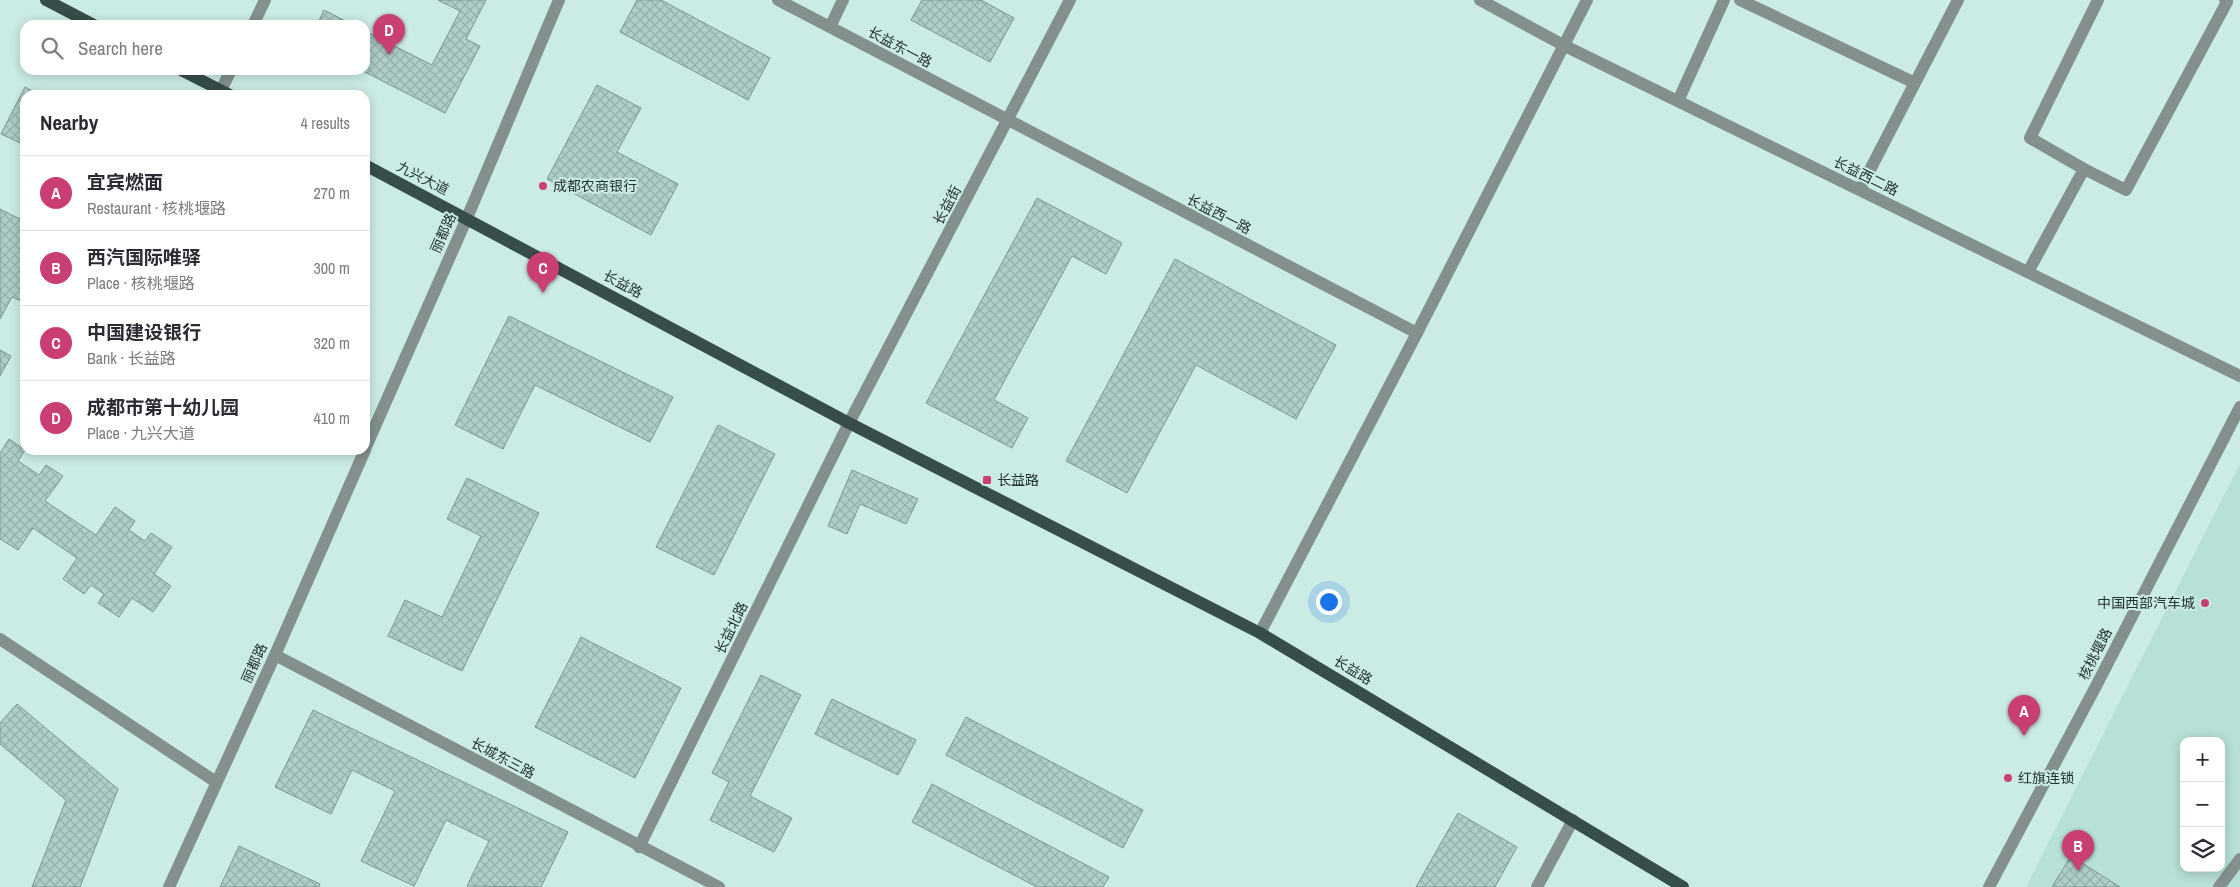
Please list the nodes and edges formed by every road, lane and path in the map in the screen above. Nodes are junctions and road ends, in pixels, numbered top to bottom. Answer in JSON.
{"nodes":[{"id":1,"x":46,"y":0,"type":"edge"},
{"id":2,"x":265,"y":0,"type":"edge"},
{"id":3,"x":558,"y":0,"type":"edge"},
{"id":4,"x":778,"y":0,"type":"edge"},
{"id":5,"x":843,"y":0,"type":"edge"},
{"id":6,"x":1070,"y":0,"type":"edge"},
{"id":7,"x":1480,"y":0,"type":"edge"},
{"id":8,"x":1588,"y":0,"type":"edge"},
{"id":9,"x":1724,"y":0,"type":"edge"},
{"id":10,"x":1740,"y":0,"type":"edge"},
{"id":11,"x":1958,"y":0,"type":"edge"},
{"id":12,"x":2098,"y":0,"type":"edge"},
{"id":13,"x":2225,"y":0,"type":"edge"},
{"id":14,"x":84,"y":20,"type":"edge"},
{"id":15,"x":255,"y":20,"type":"edge"},
{"id":16,"x":830,"y":27,"type":"junction"},
{"id":17,"x":1566,"y":46,"type":"junction"},
{"id":18,"x":191,"y":75,"type":"edge"},
{"id":19,"x":230,"y":75,"type":"edge"},
{"id":20,"x":1915,"y":83,"type":"junction"},
{"id":21,"x":219,"y":90,"type":"edge"},
{"id":22,"x":226,"y":90,"type":"edge"},
{"id":23,"x":1678,"y":101,"type":"junction"},
{"id":24,"x":1008,"y":121,"type":"junction"},
{"id":25,"x":370,"y":168,"type":"edge"},
{"id":26,"x":2084,"y":169,"type":"junction"},
{"id":27,"x":1860,"y":189,"type":"junction"},
{"id":28,"x":467,"y":218,"type":"junction"},
{"id":29,"x":2028,"y":272,"type":"junction"},
{"id":30,"x":1417,"y":333,"type":"junction"},
{"id":31,"x":2240,"y":376,"type":"edge"},
{"id":32,"x":2240,"y":407,"type":"edge"},
{"id":33,"x":849,"y":422,"type":"junction"},
{"id":34,"x":370,"y":439,"type":"edge"},
{"id":35,"x":363,"y":455,"type":"edge"},
{"id":36,"x":1260,"y":633,"type":"junction"},
{"id":37,"x":0,"y":639,"type":"edge"},
{"id":38,"x":275,"y":655,"type":"junction"},
{"id":39,"x":216,"y":782,"type":"junction"},
{"id":40,"x":1573,"y":820,"type":"junction"},
{"id":41,"x":640,"y":847,"type":"junction"},
{"id":42,"x":2240,"y":859,"type":"edge"},
{"id":43,"x":169,"y":887,"type":"edge"},
{"id":44,"x":719,"y":887,"type":"edge"},
{"id":45,"x":1537,"y":887,"type":"edge"},
{"id":46,"x":1683,"y":887,"type":"edge"},
{"id":47,"x":1989,"y":887,"type":"edge"},
{"id":48,"x":2219,"y":887,"type":"edge"}],
"edges":[{"from":1,"to":14,"type":"main road"},
{"from":2,"to":15,"type":"street"},
{"from":3,"to":28,"type":"street","name":"丽都路"},
{"from":4,"to":16,"type":"street","name":"长益东一路"},
{"from":5,"to":16,"type":"street"},
{"from":6,"to":24,"type":"street","name":"长益街"},
{"from":7,"to":17,"type":"street","name":"长益西二路"},
{"from":8,"to":17,"type":"street"},
{"from":9,"to":23,"type":"street"},
{"from":10,"to":20,"type":"street"},
{"from":11,"to":20,"type":"street"},
{"from":12,"to":26,"type":"street"},
{"from":13,"to":26,"type":"street"},
{"from":16,"to":24,"type":"street","name":"长益东一路"},
{"from":17,"to":23,"type":"street","name":"长益西二路"},
{"from":17,"to":30,"type":"street"},
{"from":18,"to":21,"type":"main road"},
{"from":19,"to":22,"type":"street"},
{"from":20,"to":27,"type":"street"},
{"from":23,"to":27,"type":"street","name":"长益西二路"},
{"from":24,"to":30,"type":"street","name":"长益西一路"},
{"from":24,"to":33,"type":"street","name":"长益街"},
{"from":25,"to":28,"type":"main road","name":"九兴大道"},
{"from":26,"to":29,"type":"street"},
{"from":27,"to":29,"type":"street","name":"长益西二路"},
{"from":28,"to":33,"type":"main road","name":"长益路"},
{"from":28,"to":34,"type":"street","name":"丽都路"},
{"from":29,"to":31,"type":"street","name":"长益西二路"},
{"from":30,"to":36,"type":"street"},
{"from":32,"to":47,"type":"street","name":"核桃堰路"},
{"from":33,"to":36,"type":"main road","name":"长益路"},
{"from":33,"to":41,"type":"street","name":"长益北路"},
{"from":35,"to":38,"type":"street","name":"丽都路"},
{"from":36,"to":40,"type":"main road","name":"长益路"},
{"from":37,"to":39,"type":"street"},
{"from":38,"to":39,"type":"street","name":"丽都路"},
{"from":38,"to":41,"type":"street","name":"长城东三路"},
{"from":39,"to":43,"type":"street","name":"丽都路"},
{"from":40,"to":45,"type":"street"},
{"from":40,"to":46,"type":"main road","name":"长益路"},
{"from":41,"to":44,"type":"street","name":"长城东三路"},
{"from":42,"to":48,"type":"street"}]}
